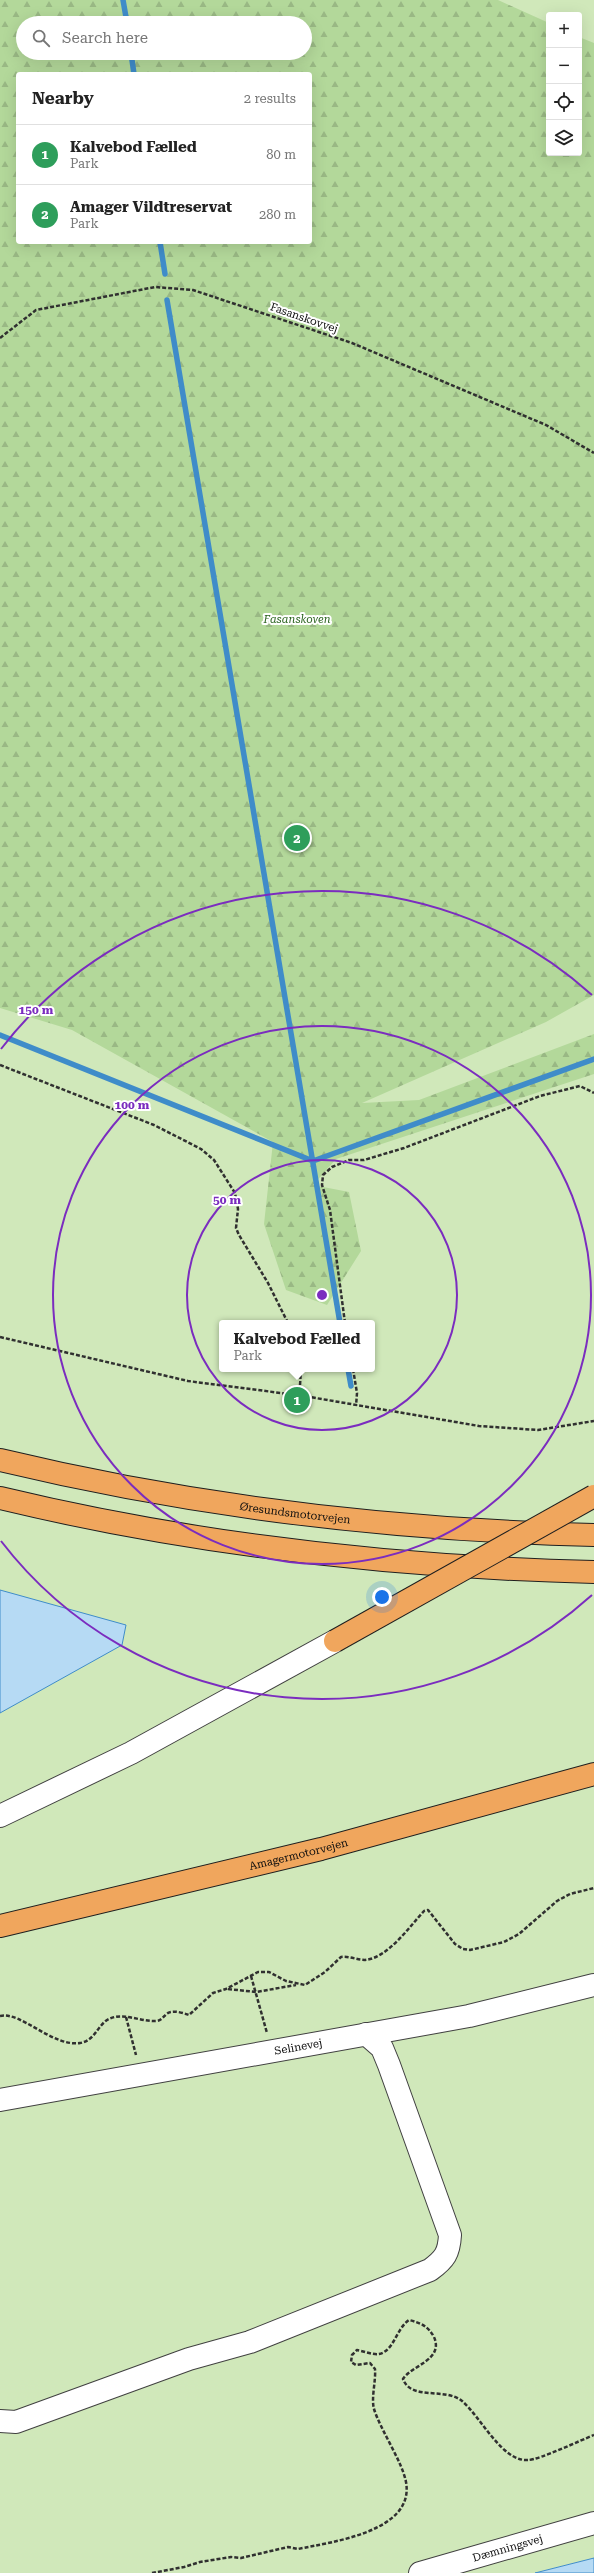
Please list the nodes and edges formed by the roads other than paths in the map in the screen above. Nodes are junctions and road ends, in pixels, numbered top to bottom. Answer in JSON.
{"nodes":[{"id":1,"x":0,"y":1460,"type":"edge"},
{"id":2,"x":594,"y":1496,"type":"edge"},
{"id":3,"x":0,"y":1498,"type":"edge"},
{"id":4,"x":594,"y":1535,"type":"edge"},
{"id":5,"x":594,"y":1572,"type":"edge"},
{"id":6,"x":335,"y":1641,"type":"joint"},
{"id":7,"x":594,"y":1774,"type":"edge"},
{"id":8,"x":0,"y":1816,"type":"edge"},
{"id":9,"x":0,"y":1926,"type":"edge"},
{"id":10,"x":594,"y":1985,"type":"edge"},
{"id":11,"x":366,"y":2034,"type":"junction"},
{"id":12,"x":0,"y":2100,"type":"edge"},
{"id":13,"x":0,"y":2420,"type":"edge"},
{"id":14,"x":594,"y":2523,"type":"edge"},
{"id":15,"x":420,"y":2573,"type":"edge"}],
"edges":[{"from":1,"to":4,"type":"highway","name":"Øresundsmotorvejen"},
{"from":2,"to":6,"type":"highway","bridge":true},
{"from":3,"to":5,"type":"highway"},
{"from":6,"to":8,"type":"street"},
{"from":7,"to":9,"type":"highway","name":"Amagermotorvejen"},
{"from":10,"to":11,"type":"street","name":"Selinevej"},
{"from":11,"to":12,"type":"street","name":"Selinevej"},
{"from":11,"to":13,"type":"street"},
{"from":14,"to":15,"type":"street","name":"Dæmningsvej"}]}
